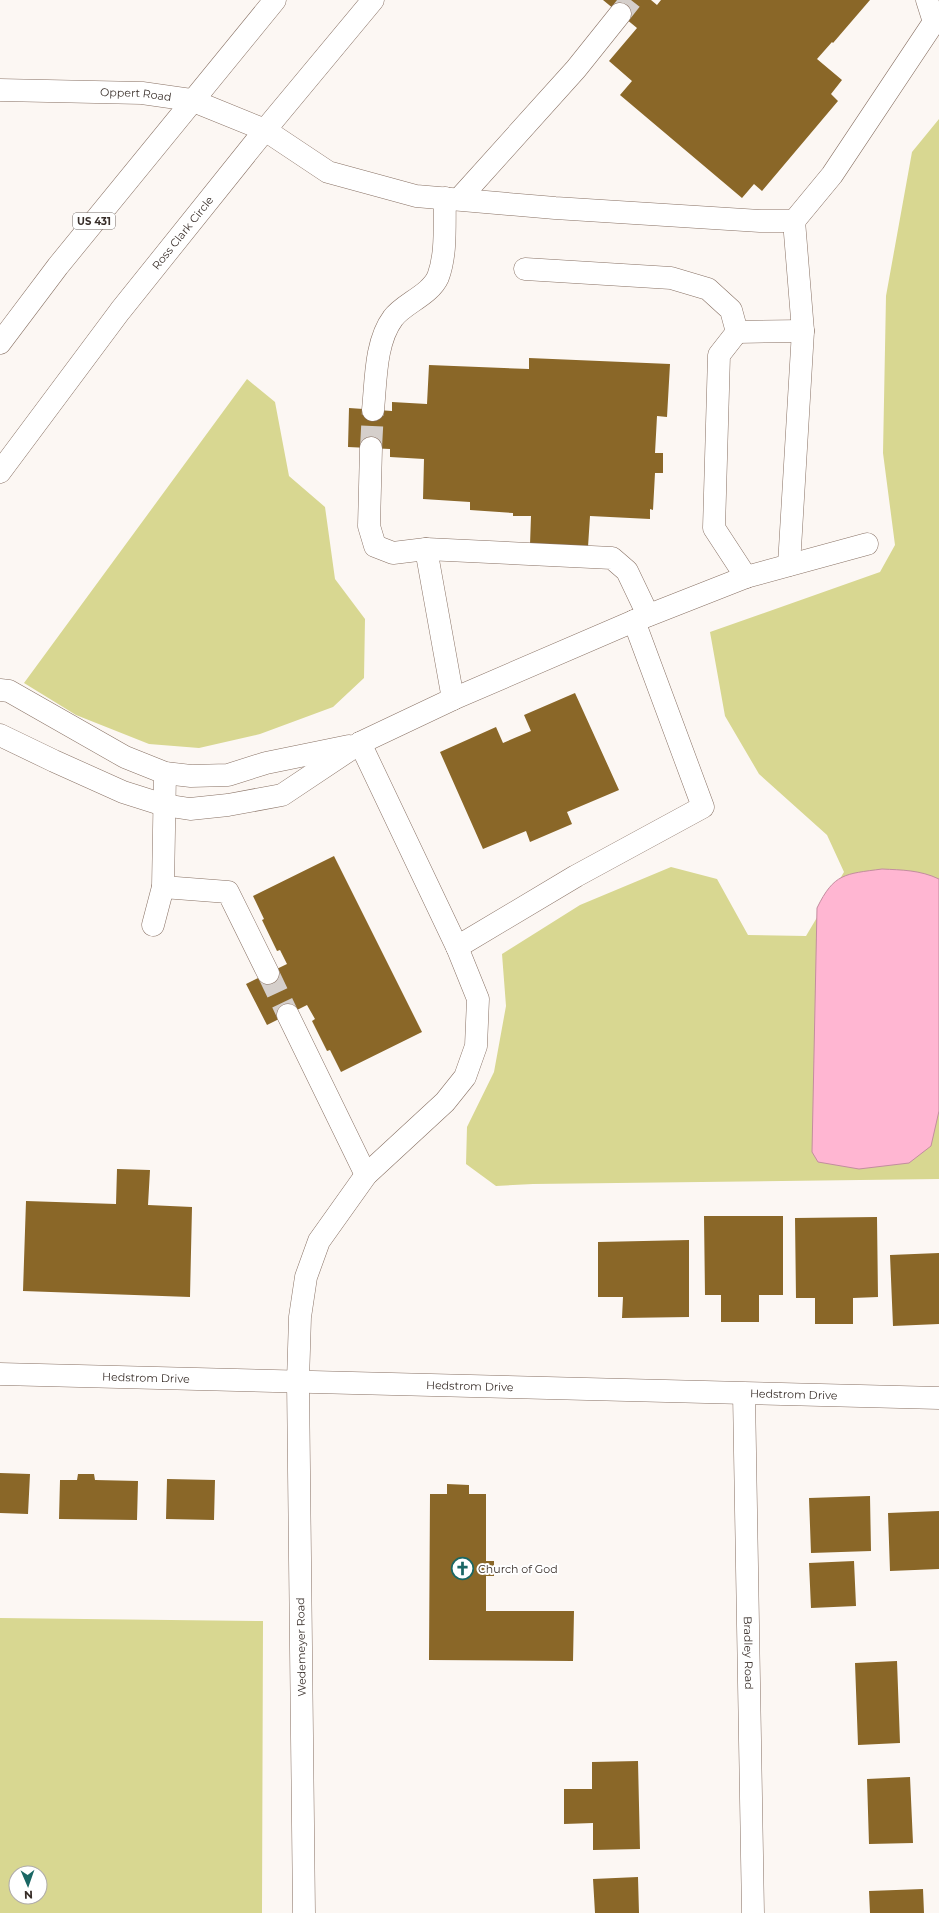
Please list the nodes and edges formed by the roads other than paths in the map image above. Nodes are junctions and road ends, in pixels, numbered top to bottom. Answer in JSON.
{"nodes":[{"id":1,"x":275,"y":0,"type":"edge"},
{"id":2,"x":373,"y":0,"type":"edge"},
{"id":3,"x":927,"y":0,"type":"edge"},
{"id":4,"x":620,"y":14,"type":"tunnel mouth"},
{"id":5,"x":0,"y":90,"type":"edge"},
{"id":6,"x":191,"y":100,"type":"junction"},
{"id":7,"x":265,"y":130,"type":"junction"},
{"id":8,"x":452,"y":199,"type":"junction"},
{"id":9,"x":794,"y":221,"type":"junction"},
{"id":10,"x":525,"y":269,"type":"dead end"},
{"id":11,"x":803,"y":331,"type":"junction"},
{"id":12,"x":737,"y":332,"type":"junction"},
{"id":13,"x":0,"y":343,"type":"edge"},
{"id":14,"x":373,"y":410,"type":"tunnel mouth"},
{"id":15,"x":370,"y":448,"type":"tunnel mouth"},
{"id":16,"x":0,"y":472,"type":"edge"},
{"id":17,"x":867,"y":544,"type":"dead end"},
{"id":18,"x":426,"y":549,"type":"junction"},
{"id":19,"x":789,"y":565,"type":"junction"},
{"id":20,"x":746,"y":577,"type":"junction"},
{"id":21,"x":641,"y":618,"type":"junction"},
{"id":22,"x":0,"y":690,"type":"edge"},
{"id":23,"x":453,"y":699,"type":"junction"},
{"id":24,"x":0,"y":735,"type":"edge"},
{"id":25,"x":360,"y":743,"type":"junction"},
{"id":26,"x":165,"y":773,"type":"junction"},
{"id":27,"x":164,"y":805,"type":"junction"},
{"id":28,"x":163,"y":887,"type":"junction"},
{"id":29,"x":153,"y":925,"type":"dead end"},
{"id":30,"x":457,"y":947,"type":"junction"},
{"id":31,"x":268,"y":973,"type":"tunnel mouth"},
{"id":32,"x":288,"y":1015,"type":"tunnel mouth"},
{"id":33,"x":366,"y":1175,"type":"junction"},
{"id":34,"x":0,"y":1374,"type":"edge"},
{"id":35,"x":298,"y":1381,"type":"junction"},
{"id":36,"x":744,"y":1394,"type":"junction"},
{"id":37,"x":939,"y":1398,"type":"edge"},
{"id":38,"x":304,"y":1913,"type":"edge"},
{"id":39,"x":753,"y":1913,"type":"edge"}],
"edges":[{"from":1,"to":6,"type":"main road","number":"US 431"},
{"from":2,"to":7,"type":"main road","name":"Ross Clark Circle"},
{"from":3,"to":9,"type":"main road"},
{"from":4,"to":8,"type":"main road"},
{"from":5,"to":6,"type":"main road","name":"Oppert Road"},
{"from":6,"to":7,"type":"main road","name":"Oppert Road"},
{"from":6,"to":13,"type":"main road","number":"US 431"},
{"from":7,"to":8,"type":"main road","name":"Oppert Road"},
{"from":7,"to":16,"type":"main road","name":"Ross Clark Circle"},
{"from":8,"to":9,"type":"main road","name":"Oppert Road"},
{"from":8,"to":14,"type":"main road"},
{"from":9,"to":11,"type":"main road"},
{"from":10,"to":12,"type":"main road"},
{"from":11,"to":12,"type":"main road"},
{"from":11,"to":19,"type":"main road"},
{"from":12,"to":20,"type":"main road"},
{"from":15,"to":18,"type":"main road"},
{"from":17,"to":19,"type":"main road"},
{"from":18,"to":21,"type":"main road"},
{"from":18,"to":23,"type":"main road"},
{"from":19,"to":20,"type":"main road"},
{"from":20,"to":21,"type":"main road"},
{"from":21,"to":23,"type":"main road"},
{"from":21,"to":30,"type":"main road"},
{"from":22,"to":26,"type":"main road"},
{"from":23,"to":25,"type":"main road"},
{"from":24,"to":27,"type":"main road"},
{"from":25,"to":26,"type":"main road"},
{"from":25,"to":27,"type":"main road"},
{"from":25,"to":30,"type":"main road","name":"Wedemeyer Road"},
{"from":26,"to":27,"type":"main road"},
{"from":27,"to":28,"type":"main road"},
{"from":28,"to":29,"type":"main road"},
{"from":28,"to":31,"type":"main road"},
{"from":30,"to":33,"type":"main road","name":"Wedemeyer Road"},
{"from":32,"to":33,"type":"main road"},
{"from":33,"to":35,"type":"main road","name":"Wedemeyer Road"},
{"from":34,"to":35,"type":"main road","name":"Hedstrom Drive"},
{"from":35,"to":36,"type":"main road","name":"Hedstrom Drive"},
{"from":35,"to":38,"type":"main road","name":"Wedemeyer Road"},
{"from":36,"to":37,"type":"main road","name":"Hedstrom Drive"},
{"from":36,"to":39,"type":"main road","name":"Bradley Road"}]}
